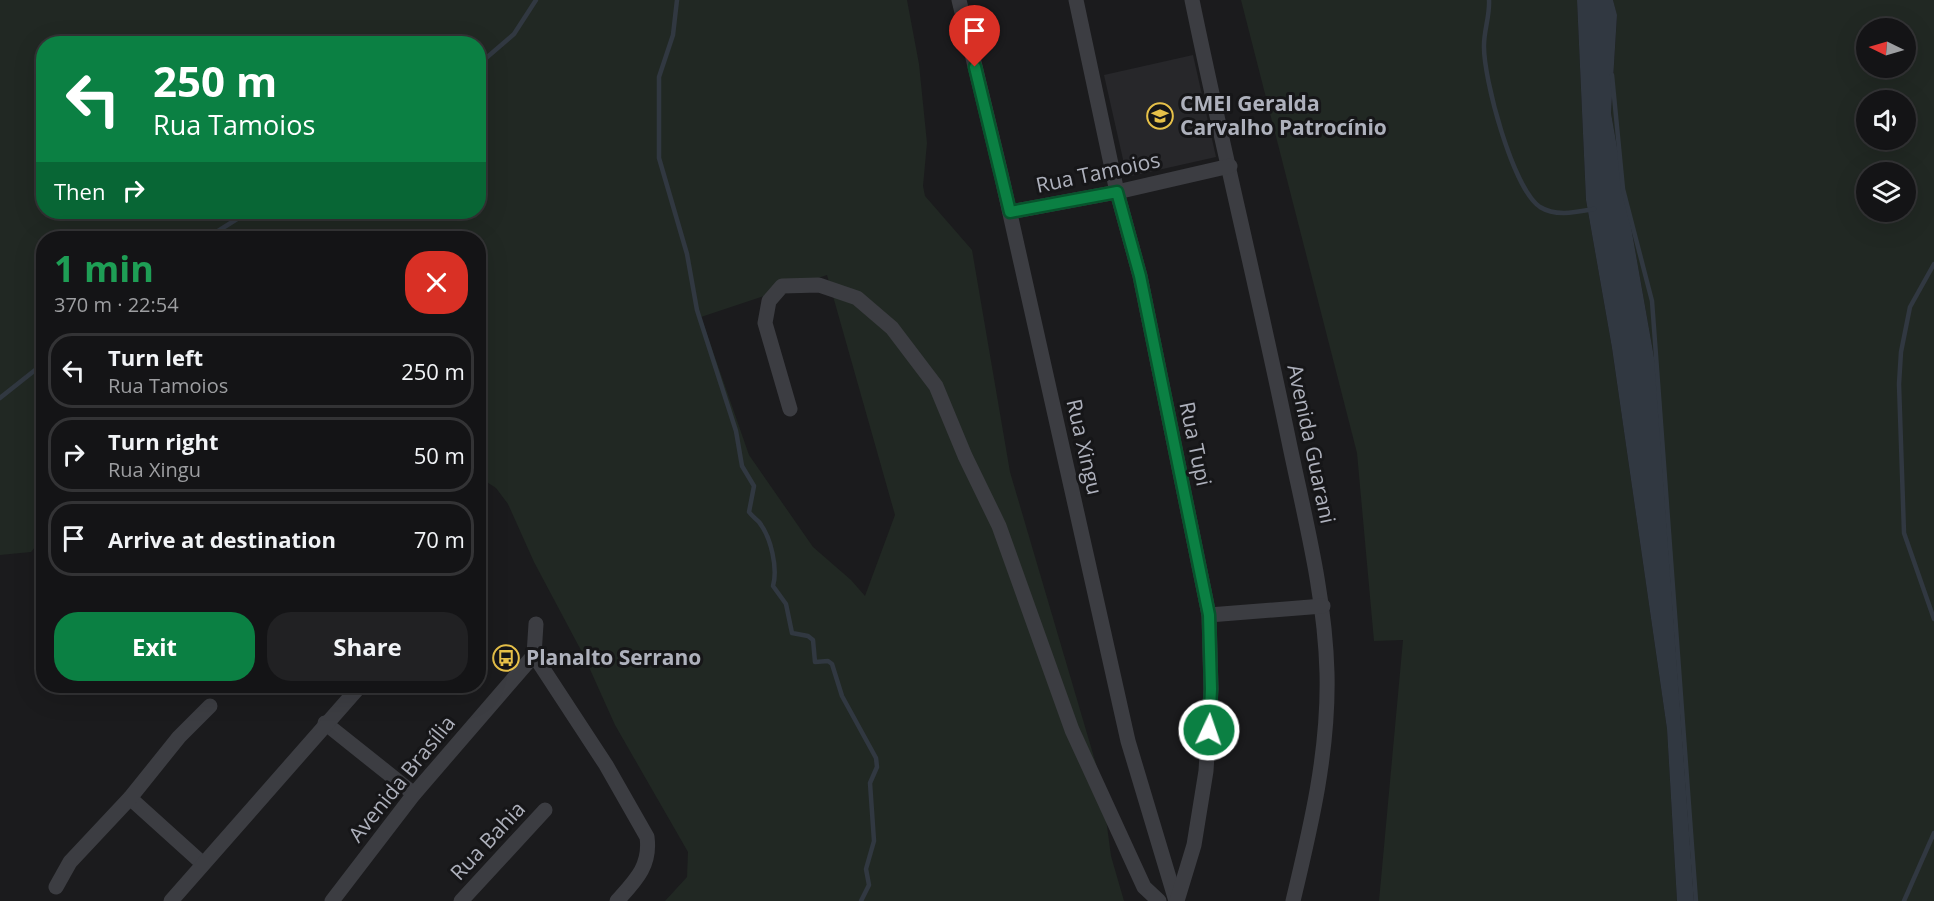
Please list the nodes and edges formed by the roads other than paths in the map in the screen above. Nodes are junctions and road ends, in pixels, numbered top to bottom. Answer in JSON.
{"nodes":[{"id":1,"x":959,"y":0,"type":"edge"},
{"id":2,"x":1076,"y":0,"type":"edge"},
{"id":3,"x":1192,"y":0,"type":"edge"},
{"id":4,"x":1230,"y":166,"type":"junction"},
{"id":5,"x":1117,"y":192,"type":"junction"},
{"id":6,"x":1010,"y":212,"type":"junction"},
{"id":7,"x":790,"y":409,"type":"dead end"},
{"id":8,"x":1323,"y":606,"type":"junction"},
{"id":9,"x":1209,"y":615,"type":"junction"},
{"id":10,"x":536,"y":624,"type":"dead end"},
{"id":11,"x":534,"y":655,"type":"junction"},
{"id":12,"x":353,"y":693,"type":"edge"},
{"id":13,"x":210,"y":706,"type":"dead end"},
{"id":14,"x":325,"y":723,"type":"junction"},
{"id":15,"x":414,"y":794,"type":"junction"},
{"id":16,"x":130,"y":798,"type":"junction"},
{"id":17,"x":545,"y":810,"type":"dead end"},
{"id":18,"x":202,"y":863,"type":"junction"},
{"id":19,"x":56,"y":887,"type":"dead end"},
{"id":20,"x":171,"y":901,"type":"edge"},
{"id":21,"x":332,"y":901,"type":"edge"},
{"id":22,"x":461,"y":901,"type":"edge"},
{"id":23,"x":616,"y":901,"type":"edge"},
{"id":24,"x":1159,"y":901,"type":"edge"},
{"id":25,"x":1176,"y":901,"type":"edge"},
{"id":26,"x":1293,"y":901,"type":"edge"}],
"edges":[{"from":1,"to":6,"type":"street","name":"Rua Xingu"},
{"from":2,"to":5,"type":"street","name":"Rua Tupi"},
{"from":3,"to":4,"type":"street","name":"Avenida Guarani"},
{"from":4,"to":5,"type":"street","name":"Rua Tamoios"},
{"from":4,"to":8,"type":"street","name":"Avenida Guarani"},
{"from":5,"to":6,"type":"street","name":"Rua Tamoios"},
{"from":5,"to":9,"type":"street","name":"Rua Tupi"},
{"from":6,"to":25,"type":"street","name":"Rua Xingu"},
{"from":7,"to":24,"type":"street"},
{"from":8,"to":9,"type":"street"},
{"from":8,"to":26,"type":"street","name":"Avenida Guarani"},
{"from":9,"to":25,"type":"street","name":"Rua Tupi"},
{"from":10,"to":11,"type":"street"},
{"from":11,"to":15,"type":"street","name":"Avenida Brasília"},
{"from":11,"to":23,"type":"street"},
{"from":12,"to":14,"type":"street"},
{"from":13,"to":16,"type":"street"},
{"from":14,"to":15,"type":"street"},
{"from":14,"to":18,"type":"street"},
{"from":15,"to":21,"type":"street","name":"Avenida Brasília"},
{"from":16,"to":18,"type":"street"},
{"from":16,"to":19,"type":"street"},
{"from":17,"to":22,"type":"street","name":"Rua Bahia"},
{"from":18,"to":20,"type":"street"}]}
